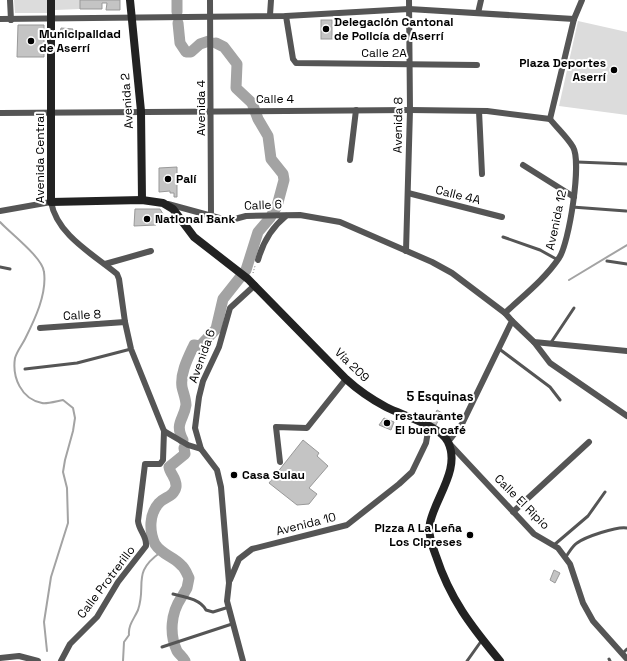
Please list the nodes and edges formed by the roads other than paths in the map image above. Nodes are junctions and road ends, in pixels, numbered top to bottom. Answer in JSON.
{"nodes":[{"id":1,"x":10,"y":0,"type":"edge"},
{"id":2,"x":51,"y":0,"type":"edge"},
{"id":3,"x":130,"y":0,"type":"edge"},
{"id":4,"x":210,"y":0,"type":"edge"},
{"id":5,"x":271,"y":0,"type":"edge"},
{"id":6,"x":409,"y":0,"type":"edge"},
{"id":7,"x":481,"y":0,"type":"edge"},
{"id":8,"x":582,"y":0,"type":"edge"},
{"id":9,"x":409,"y":9,"type":"junction"},
{"id":10,"x":478,"y":13,"type":"junction"},
{"id":11,"x":270,"y":15,"type":"junction"},
{"id":12,"x":286,"y":16,"type":"junction"},
{"id":13,"x":132,"y":17,"type":"junction"},
{"id":14,"x":211,"y":17,"type":"junction"},
{"id":15,"x":52,"y":19,"type":"junction"},
{"id":16,"x":574,"y":19,"type":"junction"},
{"id":17,"x":0,"y":20,"type":"edge"},
{"id":18,"x":11,"y":20,"type":"junction"},
{"id":19,"x":409,"y":64,"type":"junction"},
{"id":20,"x":477,"y":65,"type":"dead end"},
{"id":21,"x":356,"y":110,"type":"junction"},
{"id":22,"x":410,"y":110,"type":"junction"},
{"id":23,"x":141,"y":111,"type":"junction"},
{"id":24,"x":212,"y":111,"type":"junction"},
{"id":25,"x":479,"y":111,"type":"junction"},
{"id":26,"x":52,"y":112,"type":"junction"},
{"id":27,"x":0,"y":114,"type":"edge"},
{"id":28,"x":550,"y":119,"type":"junction"},
{"id":29,"x":350,"y":160,"type":"dead end"},
{"id":30,"x":577,"y":162,"type":"junction"},
{"id":31,"x":627,"y":164,"type":"edge"},
{"id":32,"x":523,"y":165,"type":"dead end"},
{"id":33,"x":482,"y":174,"type":"dead end"},
{"id":34,"x":408,"y":193,"type":"junction"},
{"id":35,"x":574,"y":197,"type":"junction"},
{"id":36,"x":142,"y":200,"type":"junction"},
{"id":37,"x":50,"y":202,"type":"junction"},
{"id":38,"x":163,"y":203,"type":"junction"},
{"id":39,"x":572,"y":207,"type":"junction"},
{"id":40,"x":626,"y":211,"type":"dead end"},
{"id":41,"x":0,"y":212,"type":"edge"},
{"id":42,"x":211,"y":215,"type":"junction"},
{"id":43,"x":286,"y":216,"type":"junction"},
{"id":44,"x":502,"y":217,"type":"dead end"},
{"id":45,"x":502,"y":237,"type":"dead end"},
{"id":46,"x":151,"y":251,"type":"dead end"},
{"id":47,"x":406,"y":251,"type":"junction"},
{"id":48,"x":258,"y":260,"type":"road end"},
{"id":49,"x":558,"y":260,"type":"junction"},
{"id":50,"x":607,"y":261,"type":"dead end"},
{"id":51,"x":105,"y":264,"type":"junction"},
{"id":52,"x":627,"y":264,"type":"edge"},
{"id":53,"x":0,"y":268,"type":"edge"},
{"id":54,"x":10,"y":269,"type":"dead end"},
{"id":55,"x":250,"y":281,"type":"junction"},
{"id":56,"x":574,"y":308,"type":"dead end"},
{"id":57,"x":505,"y":313,"type":"junction"},
{"id":58,"x":512,"y":321,"type":"junction"},
{"id":59,"x":125,"y":322,"type":"junction"},
{"id":60,"x":40,"y":328,"type":"dead end"},
{"id":61,"x":534,"y":342,"type":"junction"},
{"id":62,"x":550,"y":344,"type":"junction"},
{"id":63,"x":498,"y":348,"type":"junction"},
{"id":64,"x":131,"y":349,"type":"junction"},
{"id":65,"x":627,"y":351,"type":"edge"},
{"id":66,"x":25,"y":369,"type":"dead end"},
{"id":67,"x":346,"y":379,"type":"junction"},
{"id":68,"x":560,"y":400,"type":"dead end"},
{"id":69,"x":627,"y":416,"type":"edge"},
{"id":70,"x":429,"y":426,"type":"junction"},
{"id":71,"x":164,"y":431,"type":"junction"},
{"id":72,"x":448,"y":442,"type":"junction"},
{"id":73,"x":589,"y":442,"type":"dead end"},
{"id":74,"x":201,"y":449,"type":"junction"},
{"id":75,"x":280,"y":462,"type":"dead end"},
{"id":76,"x":605,"y":492,"type":"dead end"},
{"id":77,"x":513,"y":512,"type":"junction"},
{"id":78,"x":627,"y":528,"type":"edge"},
{"id":79,"x":553,"y":546,"type":"junction"},
{"id":80,"x":565,"y":558,"type":"junction"},
{"id":81,"x":229,"y":583,"type":"junction"},
{"id":82,"x":173,"y":594,"type":"dead end"},
{"id":83,"x":229,"y":607,"type":"junction"},
{"id":84,"x":233,"y":624,"type":"junction"},
{"id":85,"x":482,"y":640,"type":"junction"},
{"id":86,"x":162,"y":647,"type":"dead end"},
{"id":87,"x":625,"y":651,"type":"edge"},
{"id":88,"x":0,"y":658,"type":"edge"},
{"id":89,"x":627,"y":659,"type":"edge"},
{"id":90,"x":38,"y":661,"type":"edge"},
{"id":91,"x":61,"y":661,"type":"edge"},
{"id":92,"x":243,"y":661,"type":"edge"},
{"id":93,"x":467,"y":661,"type":"edge"},
{"id":94,"x":500,"y":661,"type":"edge"}],
"edges":[{"from":1,"to":18,"type":"street"},
{"from":2,"to":15,"type":"main road","name":"Avenida Central"},
{"from":3,"to":13,"type":"main road","name":"Avenida 2"},
{"from":4,"to":14,"type":"street","name":"Avenida 4"},
{"from":5,"to":11,"type":"street"},
{"from":6,"to":9,"type":"street","name":"Avenida 8"},
{"from":7,"to":10,"type":"street"},
{"from":8,"to":16,"type":"street"},
{"from":9,"to":10,"type":"street"},
{"from":9,"to":12,"type":"street"},
{"from":9,"to":19,"type":"street","name":"Avenida 8"},
{"from":10,"to":16,"type":"street"},
{"from":11,"to":12,"type":"street"},
{"from":11,"to":14,"type":"street"},
{"from":12,"to":19,"type":"street","name":"Calle 2A"},
{"from":13,"to":14,"type":"street"},
{"from":13,"to":15,"type":"street"},
{"from":13,"to":23,"type":"main road","name":"Avenida 2"},
{"from":14,"to":24,"type":"street","name":"Avenida 4"},
{"from":15,"to":18,"type":"street"},
{"from":15,"to":26,"type":"main road","name":"Avenida Central"},
{"from":16,"to":28,"type":"street"},
{"from":17,"to":18,"type":"street"},
{"from":19,"to":20,"type":"street","name":"Calle 2A"},
{"from":19,"to":22,"type":"street","name":"Avenida 8"},
{"from":21,"to":22,"type":"street","name":"Calle 4"},
{"from":21,"to":24,"type":"street","name":"Calle 4"},
{"from":21,"to":29,"type":"street"},
{"from":22,"to":25,"type":"street","name":"Calle 4"},
{"from":22,"to":34,"type":"street","name":"Avenida 8"},
{"from":23,"to":24,"type":"street","name":"Calle 4"},
{"from":23,"to":26,"type":"street","name":"Calle 4"},
{"from":23,"to":36,"type":"main road","name":"Avenida 2"},
{"from":24,"to":42,"type":"street","name":"Avenida 4"},
{"from":25,"to":28,"type":"street","name":"Calle 4"},
{"from":25,"to":33,"type":"street"},
{"from":26,"to":27,"type":"street","name":"Calle 4"},
{"from":26,"to":37,"type":"main road","name":"Avenida Central"},
{"from":28,"to":30,"type":"street","name":"Avenida 12"},
{"from":30,"to":31,"type":"lane"},
{"from":30,"to":35,"type":"street","name":"Avenida 12"},
{"from":32,"to":35,"type":"street"},
{"from":34,"to":44,"type":"street","name":"Calle 4A"},
{"from":34,"to":47,"type":"street","name":"Avenida 8"},
{"from":35,"to":39,"type":"street","name":"Avenida 12"},
{"from":36,"to":37,"type":"main road","name":"Calle 6"},
{"from":36,"to":38,"type":"main road","name":"Calle 6"},
{"from":37,"to":41,"type":"street","name":"Calle 6"},
{"from":37,"to":51,"type":"street","name":"Avenida Central"},
{"from":38,"to":42,"type":"street","name":"Calle 6"},
{"from":38,"to":55,"type":"main road","name":"Vía 209"},
{"from":39,"to":40,"type":"lane"},
{"from":39,"to":49,"type":"street","name":"Avenida 12"},
{"from":42,"to":43,"type":"street","name":"Calle 6"},
{"from":43,"to":47,"type":"street","name":"Calle 6"},
{"from":43,"to":48,"type":"street"},
{"from":45,"to":49,"type":"lane"},
{"from":46,"to":51,"type":"street"},
{"from":47,"to":57,"type":"street","name":"Calle 6"},
{"from":49,"to":57,"type":"street","name":"Avenida 12"},
{"from":50,"to":52,"type":"lane"},
{"from":51,"to":59,"type":"street","name":"Avenida Central"},
{"from":53,"to":54,"type":"lane"},
{"from":55,"to":67,"type":"main road","name":"Vía 209"},
{"from":55,"to":74,"type":"street","name":"Avenida 6"},
{"from":56,"to":62,"type":"lane"},
{"from":57,"to":58,"type":"street"},
{"from":58,"to":61,"type":"street"},
{"from":58,"to":63,"type":"street"},
{"from":59,"to":60,"type":"street","name":"Calle 8"},
{"from":59,"to":64,"type":"street","name":"Avenida Central"},
{"from":61,"to":62,"type":"street"},
{"from":61,"to":69,"type":"street"},
{"from":62,"to":65,"type":"street"},
{"from":63,"to":68,"type":"lane"},
{"from":63,"to":72,"type":"street"},
{"from":64,"to":66,"type":"lane"},
{"from":64,"to":71,"type":"street","name":"Avenida Central"},
{"from":67,"to":70,"type":"main road","name":"Vía 209"},
{"from":67,"to":75,"type":"street"},
{"from":70,"to":72,"type":"main road","name":"Vía 209"},
{"from":70,"to":81,"type":"street","name":"Avenida 10"},
{"from":71,"to":74,"type":"street"},
{"from":71,"to":91,"type":"street","name":"Calle Protrerillo"},
{"from":72,"to":77,"type":"street","name":"Calle El Ripio"},
{"from":72,"to":85,"type":"main road"},
{"from":73,"to":77,"type":"street"},
{"from":74,"to":81,"type":"street","name":"Avenida 6"},
{"from":76,"to":79,"type":"lane"},
{"from":77,"to":79,"type":"street","name":"Calle El Ripio"},
{"from":78,"to":80,"type":"lane"},
{"from":79,"to":80,"type":"street","name":"Calle El Ripio"},
{"from":80,"to":87,"type":"street","name":"Calle El Ripio"},
{"from":81,"to":83,"type":"street"},
{"from":82,"to":83,"type":"lane"},
{"from":83,"to":84,"type":"street"},
{"from":84,"to":86,"type":"lane"},
{"from":84,"to":92,"type":"street"},
{"from":85,"to":93,"type":"lane"},
{"from":85,"to":94,"type":"main road"},
{"from":87,"to":89,"type":"street","name":"Calle El Ripio"},
{"from":88,"to":90,"type":"street"}]}
